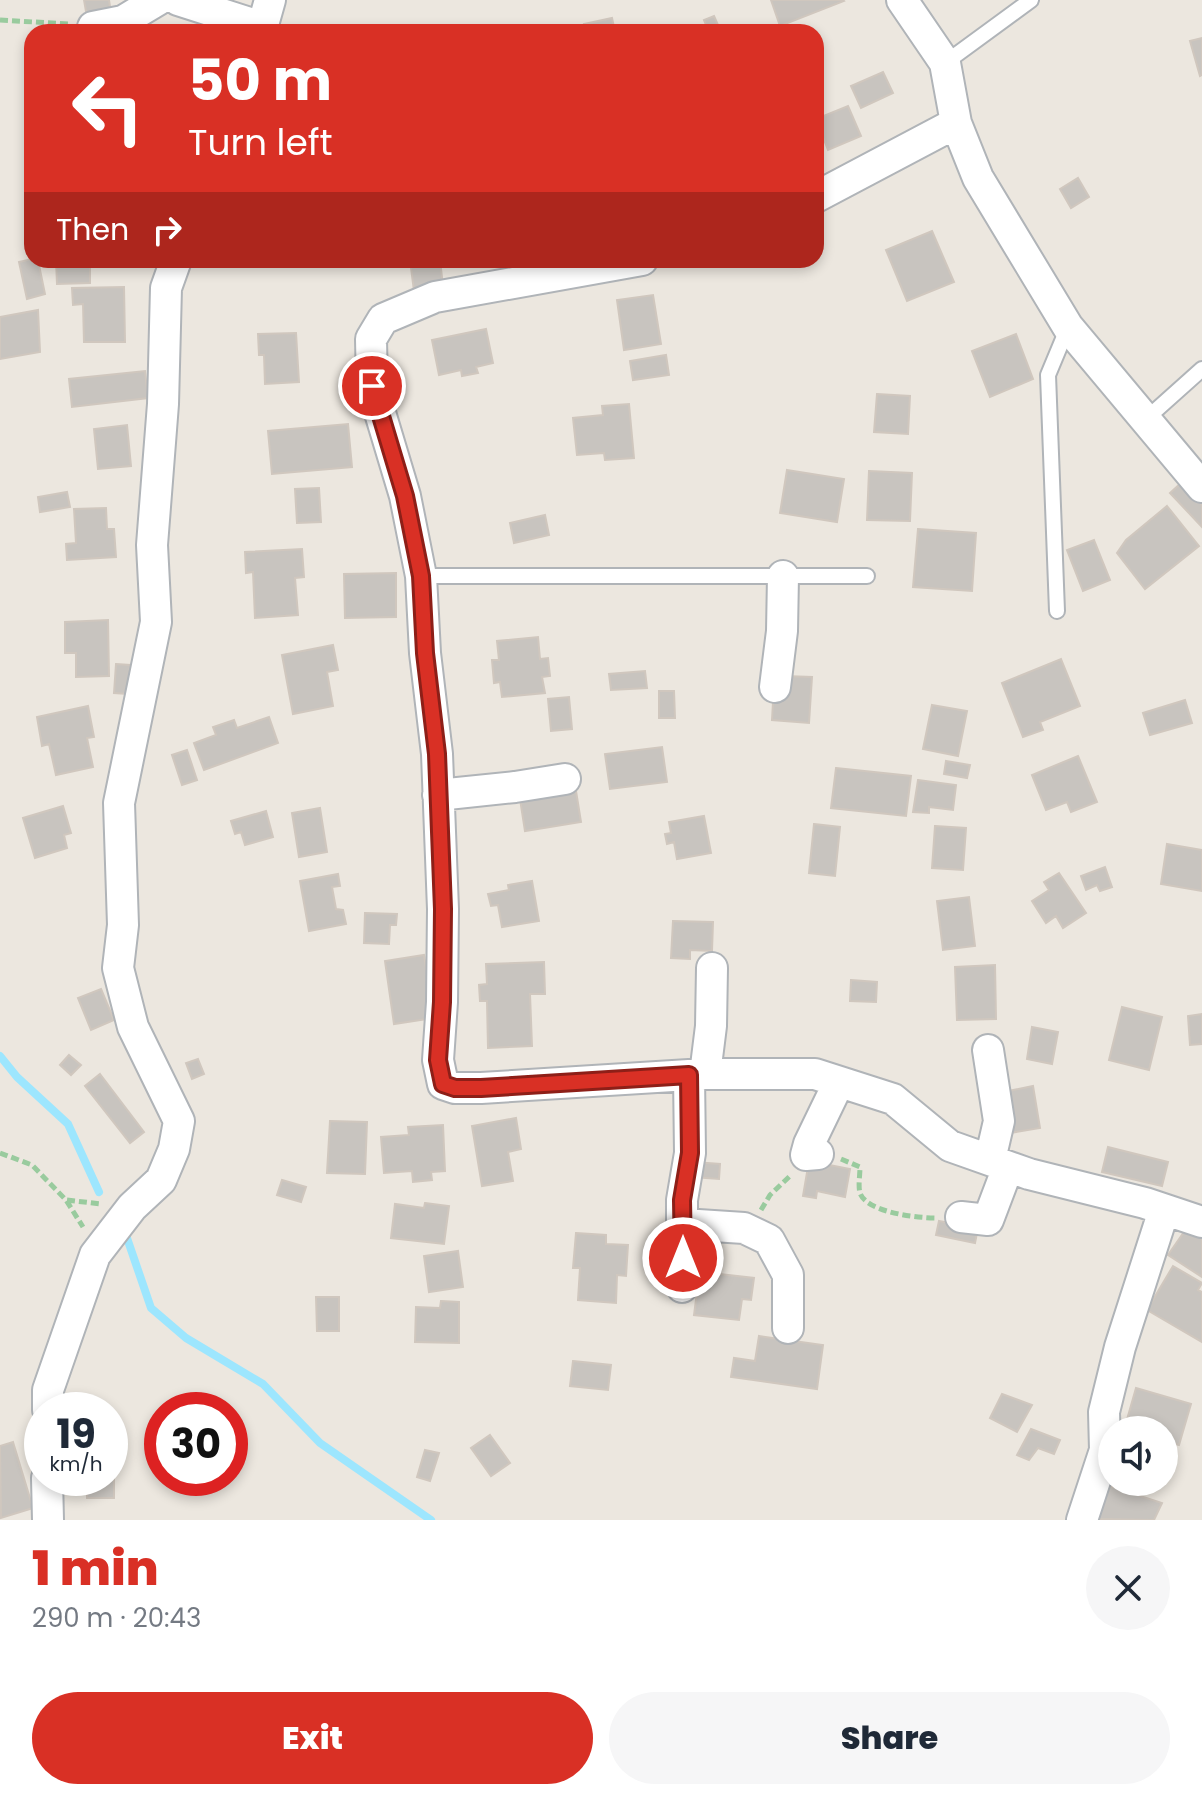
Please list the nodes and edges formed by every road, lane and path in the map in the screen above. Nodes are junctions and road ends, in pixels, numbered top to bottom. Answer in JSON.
{"nodes":[{"id":1,"x":158,"y":0,"type":"edge"},
{"id":2,"x":178,"y":0,"type":"edge"},
{"id":3,"x":902,"y":0,"type":"edge"},
{"id":4,"x":1031,"y":0,"type":"edge"},
{"id":5,"x":0,"y":20,"type":"edge"},
{"id":6,"x":264,"y":20,"type":"edge"},
{"id":7,"x":53,"y":24,"type":"edge"},
{"id":8,"x":108,"y":24,"type":"edge"},
{"id":9,"x":945,"y":63,"type":"junction"},
{"id":10,"x":956,"y":123,"type":"junction"},
{"id":11,"x":824,"y":193,"type":"edge"},
{"id":12,"x":173,"y":268,"type":"edge"},
{"id":13,"x":559,"y":268,"type":"edge"},
{"id":14,"x":1068,"y":327,"type":"junction"},
{"id":15,"x":1202,"y":369,"type":"edge"},
{"id":16,"x":1145,"y":420,"type":"junction"},
{"id":17,"x":1202,"y":487,"type":"edge"},
{"id":18,"x":421,"y":576,"type":"junction"},
{"id":19,"x":783,"y":576,"type":"junction"},
{"id":20,"x":867,"y":576,"type":"dead end"},
{"id":21,"x":1057,"y":611,"type":"dead end"},
{"id":22,"x":775,"y":687,"type":"dead end"},
{"id":23,"x":565,"y":779,"type":"dead end"},
{"id":24,"x":438,"y":795,"type":"junction"},
{"id":25,"x":712,"y":968,"type":"dead end"},
{"id":26,"x":988,"y":1050,"type":"dead end"},
{"id":27,"x":697,"y":1075,"type":"junction"},
{"id":28,"x":839,"y":1082,"type":"junction"},
{"id":29,"x":0,"y":1153,"type":"edge"},
{"id":30,"x":812,"y":1154,"type":"junction"},
{"id":31,"x":999,"y":1164,"type":"junction"},
{"id":32,"x":1164,"y":1210,"type":"junction"},
{"id":33,"x":961,"y":1217,"type":"joint"},
{"id":34,"x":1202,"y":1222,"type":"edge"},
{"id":35,"x":683,"y":1224,"type":"junction"},
{"id":36,"x":758,"y":1234,"type":"junction"},
{"id":37,"x":95,"y":1255,"type":"junction"},
{"id":38,"x":682,"y":1287,"type":"dead end"},
{"id":39,"x":788,"y":1328,"type":"dead end"},
{"id":40,"x":48,"y":1392,"type":"edge"},
{"id":41,"x":47,"y":1496,"type":"edge"},
{"id":42,"x":48,"y":1520,"type":"edge"},
{"id":43,"x":1082,"y":1520,"type":"edge"}],
"edges":[{"from":1,"to":8,"type":"street"},
{"from":2,"to":6,"type":"street"},
{"from":3,"to":9,"type":"street"},
{"from":4,"to":9,"type":"lane"},
{"from":5,"to":7,"type":"path"},
{"from":9,"to":10,"type":"street"},
{"from":10,"to":11,"type":"street"},
{"from":10,"to":14,"type":"street"},
{"from":12,"to":37,"type":"street"},
{"from":13,"to":18,"type":"street"},
{"from":14,"to":16,"type":"street"},
{"from":14,"to":21,"type":"lane"},
{"from":15,"to":16,"type":"lane"},
{"from":16,"to":17,"type":"street"},
{"from":18,"to":19,"type":"lane"},
{"from":18,"to":24,"type":"street"},
{"from":19,"to":20,"type":"lane"},
{"from":19,"to":22,"type":"street"},
{"from":23,"to":24,"type":"street"},
{"from":24,"to":27,"type":"street"},
{"from":25,"to":27,"type":"street"},
{"from":26,"to":31,"type":"street"},
{"from":27,"to":28,"type":"street"},
{"from":27,"to":35,"type":"street"},
{"from":28,"to":30,"type":"street"},
{"from":28,"to":31,"type":"street"},
{"from":29,"to":37,"type":"path"},
{"from":30,"to":33,"type":"path"},
{"from":30,"to":36,"type":"path"},
{"from":31,"to":32,"type":"street"},
{"from":31,"to":33,"type":"street"},
{"from":32,"to":34,"type":"street"},
{"from":32,"to":43,"type":"street"},
{"from":35,"to":36,"type":"street"},
{"from":35,"to":38,"type":"street"},
{"from":36,"to":39,"type":"street"},
{"from":37,"to":40,"type":"street"},
{"from":41,"to":42,"type":"street"}]}
